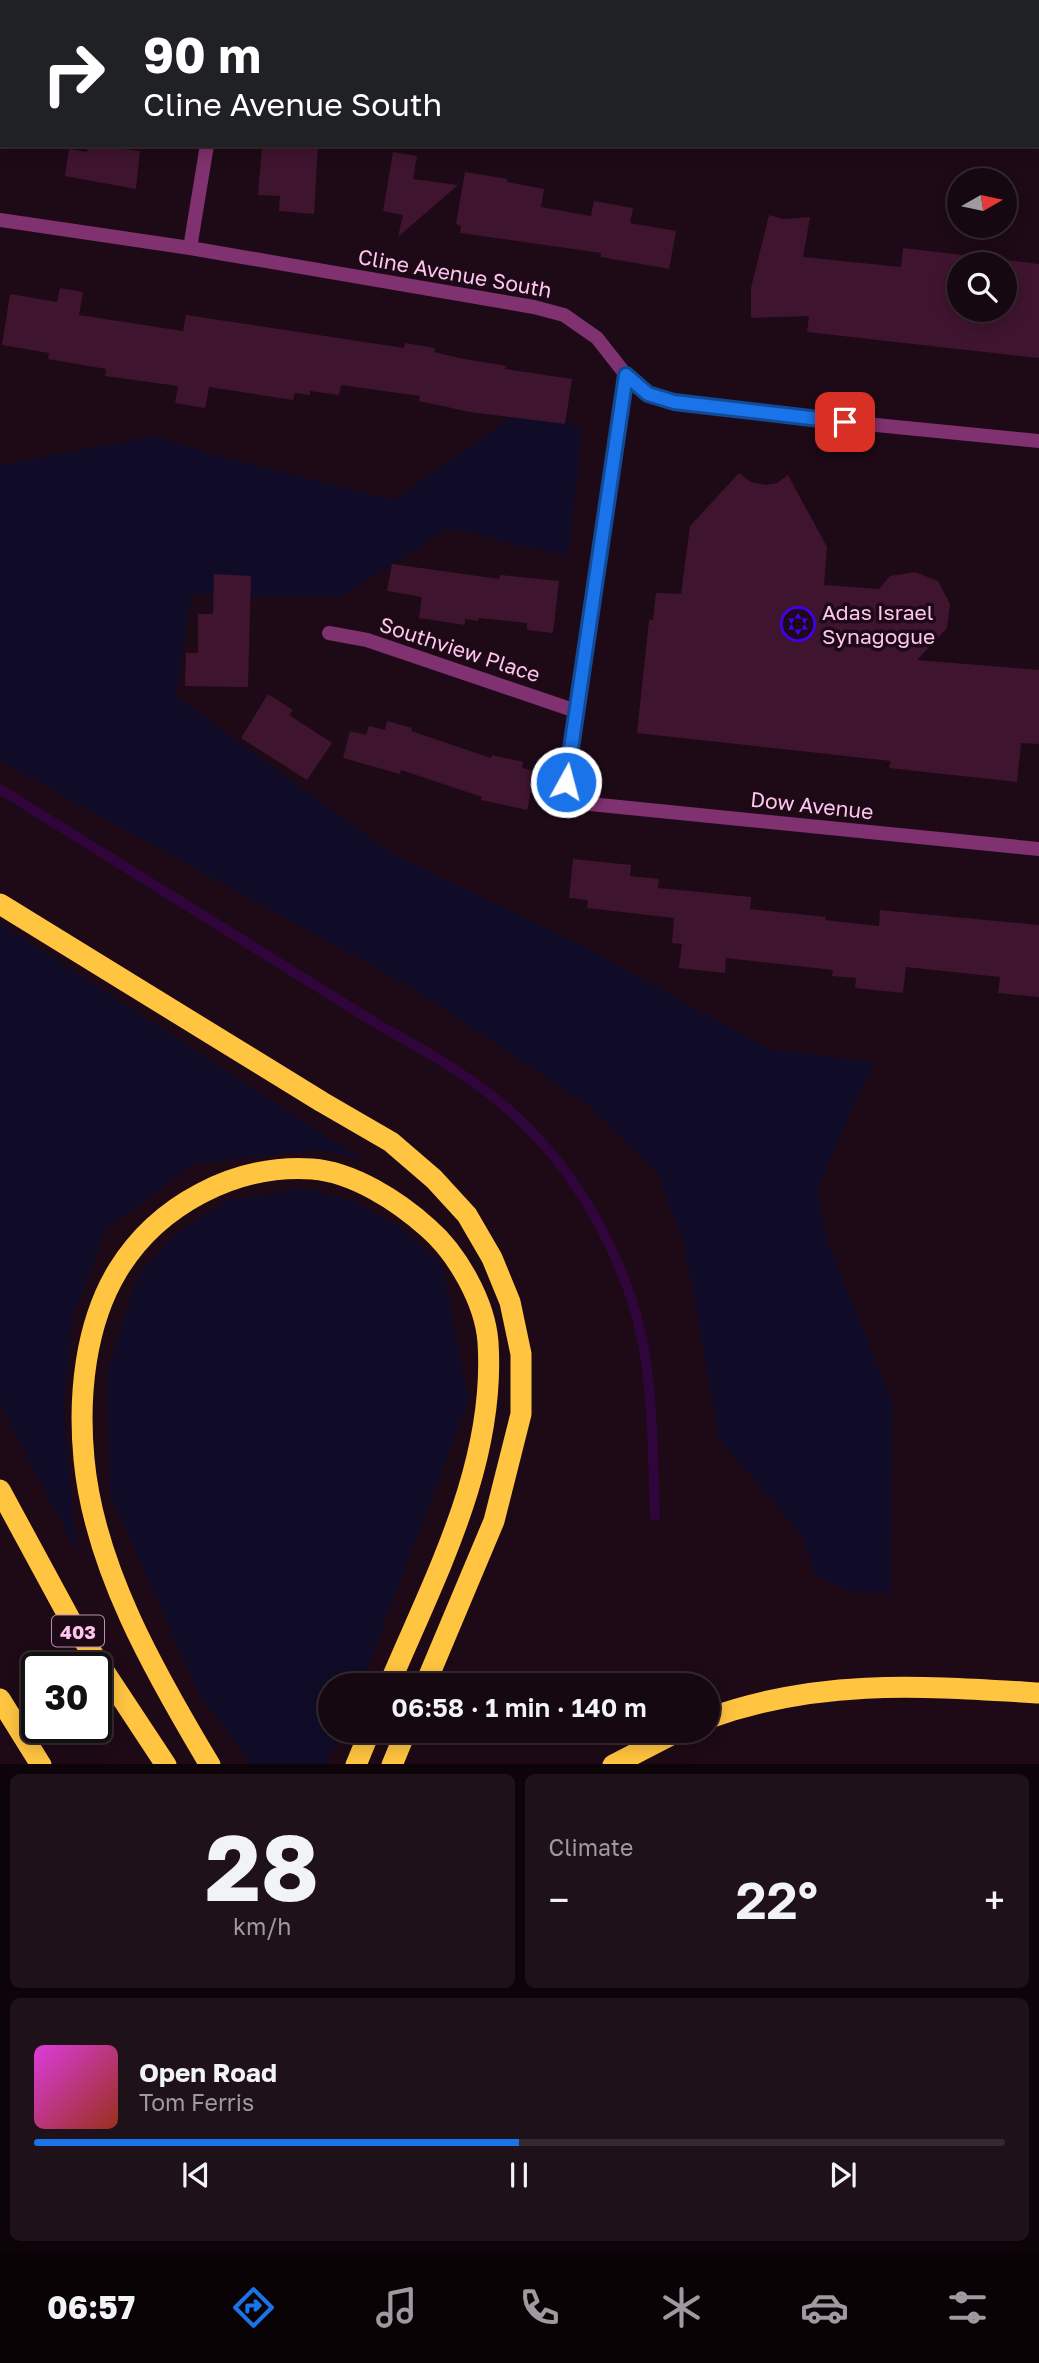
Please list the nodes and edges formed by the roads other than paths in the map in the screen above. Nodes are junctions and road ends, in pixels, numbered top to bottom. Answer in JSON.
{"nodes":[{"id":1,"x":207,"y":147,"type":"edge"},
{"id":2,"x":0,"y":220,"type":"edge"},
{"id":3,"x":190,"y":248,"type":"junction"},
{"id":4,"x":626,"y":375,"type":"junction"},
{"id":5,"x":1039,"y":441,"type":"edge"},
{"id":6,"x":329,"y":633,"type":"dead end"},
{"id":7,"x":576,"y":710,"type":"junction"},
{"id":8,"x":1039,"y":849,"type":"edge"},
{"id":9,"x":0,"y":904,"type":"edge"},
{"id":10,"x":0,"y":1490,"type":"edge"},
{"id":11,"x":394,"y":1673,"type":"edge"},
{"id":12,"x":430,"y":1673,"type":"edge"},
{"id":13,"x":1039,"y":1693,"type":"edge"},
{"id":14,"x":0,"y":1699,"type":"edge"},
{"id":15,"x":720,"y":1714,"type":"edge"},
{"id":16,"x":365,"y":1743,"type":"edge"},
{"id":17,"x":401,"y":1743,"type":"edge"},
{"id":18,"x":656,"y":1743,"type":"edge"},
{"id":19,"x":40,"y":1764,"type":"edge"},
{"id":20,"x":165,"y":1764,"type":"edge"},
{"id":21,"x":209,"y":1764,"type":"edge"},
{"id":22,"x":356,"y":1764,"type":"edge"},
{"id":23,"x":392,"y":1764,"type":"edge"},
{"id":24,"x":615,"y":1764,"type":"edge"}],
"edges":[{"from":1,"to":3,"type":"street"},
{"from":2,"to":3,"type":"street","name":"Cline Avenue South"},
{"from":3,"to":4,"type":"street","name":"Cline Avenue South"},
{"from":4,"to":5,"type":"street","name":"Cline Avenue South"},
{"from":4,"to":7,"type":"street"},
{"from":6,"to":7,"type":"street","name":"Southview Place"},
{"from":7,"to":8,"type":"street","name":"Dow Avenue"},
{"from":9,"to":12,"type":"highway"},
{"from":10,"to":20,"type":"highway","number":"403"},
{"from":11,"to":21,"type":"highway"},
{"from":13,"to":15,"type":"highway"},
{"from":14,"to":19,"type":"highway"},
{"from":16,"to":22,"type":"highway"},
{"from":17,"to":23,"type":"highway"},
{"from":18,"to":24,"type":"highway"}]}
